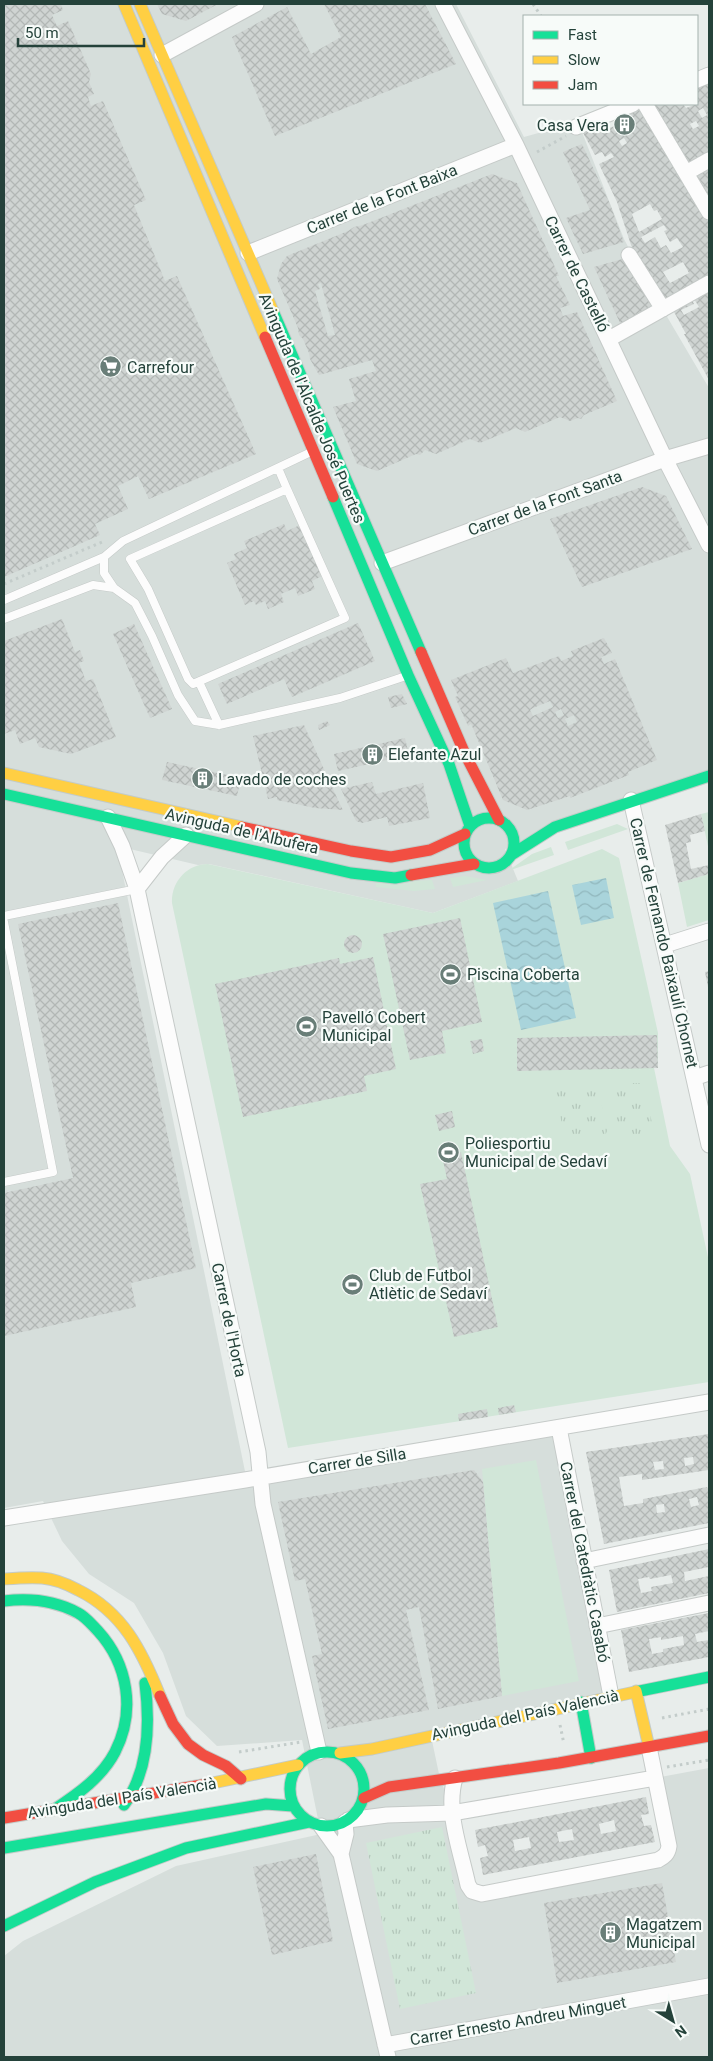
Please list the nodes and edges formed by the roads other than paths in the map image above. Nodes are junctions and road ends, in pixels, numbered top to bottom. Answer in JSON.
{"nodes":[{"id":1,"x":124,"y":4,"type":"edge"},
{"id":2,"x":140,"y":4,"type":"edge"},
{"id":3,"x":256,"y":4,"type":"edge"},
{"id":4,"x":444,"y":4,"type":"edge"},
{"id":5,"x":162,"y":55,"type":"junction"},
{"id":6,"x":631,"y":105,"type":"edge"},
{"id":7,"x":646,"y":105,"type":"edge"},
{"id":8,"x":576,"y":127,"type":"road end"},
{"id":9,"x":519,"y":152,"type":"junction"},
{"id":10,"x":709,"y":160,"type":"edge"},
{"id":11,"x":686,"y":173,"type":"junction"},
{"id":12,"x":709,"y":212,"type":"edge"},
{"id":13,"x":248,"y":253,"type":"junction"},
{"id":14,"x":629,"y":255,"type":"dead end"},
{"id":15,"x":709,"y":283,"type":"edge"},
{"id":16,"x":663,"y":309,"type":"junction"},
{"id":17,"x":609,"y":339,"type":"junction"},
{"id":18,"x":709,"y":446,"type":"edge"},
{"id":19,"x":313,"y":452,"type":"junction"},
{"id":20,"x":665,"y":459,"type":"junction"},
{"id":21,"x":278,"y":468,"type":"junction"},
{"id":22,"x":287,"y":489,"type":"junction"},
{"id":23,"x":709,"y":545,"type":"edge"},
{"id":24,"x":104,"y":557,"type":"junction"},
{"id":25,"x":382,"y":563,"type":"junction"},
{"id":26,"x":114,"y":588,"type":"junction"},
{"id":27,"x":4,"y":600,"type":"edge"},
{"id":28,"x":4,"y":619,"type":"edge"},
{"id":29,"x":411,"y":628,"type":"junction"},
{"id":30,"x":408,"y":675,"type":"junction"},
{"id":31,"x":199,"y":682,"type":"junction"},
{"id":32,"x":219,"y":725,"type":"junction"},
{"id":33,"x":4,"y":773,"type":"edge"},
{"id":34,"x":709,"y":776,"type":"edge"},
{"id":35,"x":4,"y":794,"type":"edge"},
{"id":36,"x":631,"y":800,"type":"junction"},
{"id":37,"x":108,"y":817,"type":"junction"},
{"id":38,"x":503,"y":823,"type":"junction"},
{"id":39,"x":555,"y":827,"type":"junction"},
{"id":40,"x":467,"y":830,"type":"junction"},
{"id":41,"x":186,"y":835,"type":"junction"},
{"id":42,"x":511,"y":855,"type":"junction"},
{"id":43,"x":474,"y":864,"type":"junction"},
{"id":44,"x":137,"y":889,"type":"junction"},
{"id":45,"x":4,"y":916,"type":"edge"},
{"id":46,"x":4,"y":922,"type":"edge"},
{"id":47,"x":709,"y":931,"type":"edge"},
{"id":48,"x":664,"y":945,"type":"junction"},
{"id":49,"x":709,"y":1073,"type":"edge"},
{"id":50,"x":694,"y":1078,"type":"junction"},
{"id":51,"x":707,"y":1124,"type":"edge"},
{"id":52,"x":709,"y":1145,"type":"edge"},
{"id":53,"x":4,"y":1182,"type":"edge"},
{"id":54,"x":709,"y":1402,"type":"edge"},
{"id":55,"x":560,"y":1428,"type":"junction"},
{"id":56,"x":260,"y":1477,"type":"junction"},
{"id":57,"x":4,"y":1518,"type":"edge"},
{"id":58,"x":709,"y":1535,"type":"edge"},
{"id":59,"x":584,"y":1561,"type":"junction"},
{"id":60,"x":4,"y":1579,"type":"edge"},
{"id":61,"x":4,"y":1601,"type":"edge"},
{"id":62,"x":709,"y":1603,"type":"edge"},
{"id":63,"x":597,"y":1626,"type":"junction"},
{"id":64,"x":145,"y":1666,"type":"junction"},
{"id":65,"x":709,"y":1677,"type":"edge"},
{"id":66,"x":636,"y":1691,"type":"junction"},
{"id":67,"x":610,"y":1696,"type":"junction"},
{"id":68,"x":581,"y":1702,"type":"junction"},
{"id":69,"x":709,"y":1736,"type":"edge"},
{"id":70,"x":649,"y":1747,"type":"junction"},
{"id":71,"x":319,"y":1752,"type":"junction"},
{"id":72,"x":340,"y":1753,"type":"junction"},
{"id":73,"x":591,"y":1758,"type":"junction"},
{"id":74,"x":298,"y":1765,"type":"junction"},
{"id":75,"x":455,"y":1778,"type":"junction"},
{"id":76,"x":655,"y":1778,"type":"junction"},
{"id":77,"x":241,"y":1779,"type":"junction"},
{"id":78,"x":131,"y":1796,"type":"junction"},
{"id":79,"x":364,"y":1798,"type":"junction"},
{"id":80,"x":293,"y":1806,"type":"junction"},
{"id":81,"x":55,"y":1809,"type":"junction"},
{"id":82,"x":116,"y":1812,"type":"dead end"},
{"id":83,"x":452,"y":1813,"type":"junction"},
{"id":84,"x":4,"y":1818,"type":"edge"},
{"id":85,"x":346,"y":1821,"type":"junction"},
{"id":86,"x":84,"y":1822,"type":"dead end"},
{"id":87,"x":315,"y":1824,"type":"junction"},
{"id":88,"x":54,"y":1839,"type":"junction"},
{"id":89,"x":4,"y":1848,"type":"edge"},
{"id":90,"x":341,"y":1854,"type":"junction"},
{"id":91,"x":4,"y":1926,"type":"edge"},
{"id":92,"x":709,"y":1986,"type":"edge"},
{"id":93,"x":386,"y":2051,"type":"edge"}],
"edges":[{"from":1,"to":19,"type":"street","name":"Avinguda de l'Alcalde José Puertes"},
{"from":2,"to":5,"type":"street","name":"Avinguda de l'Alcalde José Puertes"},
{"from":3,"to":5,"type":"street"},
{"from":4,"to":9,"type":"street","name":"Carrer de Castelló"},
{"from":5,"to":13,"type":"street","name":"Avinguda de l'Alcalde José Puertes"},
{"from":6,"to":8,"type":"street"},
{"from":7,"to":11,"type":"street"},
{"from":9,"to":13,"type":"street","name":"Carrer de la Font Baixa"},
{"from":9,"to":17,"type":"street","name":"Carrer de Castelló"},
{"from":10,"to":11,"type":"street"},
{"from":11,"to":12,"type":"street"},
{"from":13,"to":25,"type":"street","name":"Avinguda de l'Alcalde José Puertes"},
{"from":14,"to":16,"type":"street"},
{"from":15,"to":16,"type":"street"},
{"from":16,"to":17,"type":"street"},
{"from":17,"to":20,"type":"street","name":"Carrer de Castelló"},
{"from":18,"to":20,"type":"street","name":"Carrer de la Font Santa"},
{"from":19,"to":21,"type":"lane"},
{"from":19,"to":30,"type":"street","name":"Avinguda de l'Alcalde José Puertes"},
{"from":20,"to":23,"type":"street","name":"Carrer de Castelló"},
{"from":20,"to":25,"type":"street","name":"Carrer de la Font Santa"},
{"from":21,"to":22,"type":"lane"},
{"from":21,"to":24,"type":"lane"},
{"from":22,"to":31,"type":"lane"},
{"from":22,"to":31,"type":"lane"},
{"from":24,"to":26,"type":"lane"},
{"from":24,"to":27,"type":"lane"},
{"from":25,"to":29,"type":"street","name":"Avinguda de l'Alcalde José Puertes"},
{"from":26,"to":28,"type":"lane"},
{"from":26,"to":32,"type":"lane"},
{"from":29,"to":30,"type":"lane"},
{"from":29,"to":38,"type":"street","name":"Avinguda de l'Alcalde José Puertes"},
{"from":30,"to":32,"type":"lane"},
{"from":30,"to":40,"type":"street","name":"Avinguda de l'Alcalde José Puertes"},
{"from":31,"to":32,"type":"lane"},
{"from":33,"to":40,"type":"street","name":"Avinguda de l'Albufera"},
{"from":34,"to":36,"type":"street"},
{"from":35,"to":37,"type":"street","name":"Avinguda de l'Albufera"},
{"from":36,"to":39,"type":"street"},
{"from":36,"to":48,"type":"street","name":"Carrer de Fernando Baixaulí Chornet"},
{"from":37,"to":41,"type":"street","name":"Avinguda de l'Albufera"},
{"from":37,"to":44,"type":"street","name":"Carrer de l'Horta"},
{"from":38,"to":39,"type":"street"},
{"from":38,"to":40,"type":"street"},
{"from":38,"to":42,"type":"street"},
{"from":39,"to":42,"type":"street"},
{"from":40,"to":43,"type":"street"},
{"from":41,"to":43,"type":"street","name":"Avinguda de l'Albufera"},
{"from":41,"to":44,"type":"street"},
{"from":42,"to":43,"type":"street"},
{"from":44,"to":45,"type":"lane"},
{"from":44,"to":56,"type":"street","name":"Carrer de l'Horta"},
{"from":46,"to":53,"type":"lane"},
{"from":47,"to":48,"type":"street"},
{"from":48,"to":50,"type":"street","name":"Carrer de Fernando Baixaulí Chornet"},
{"from":49,"to":50,"type":"street"},
{"from":50,"to":51,"type":"street","name":"Carrer de Fernando Baixaulí Chornet"},
{"from":51,"to":52,"type":"street","name":"Carrer de Fernando Baixaulí Chornet"},
{"from":54,"to":55,"type":"street","name":"Carrer de Silla"},
{"from":55,"to":56,"type":"street","name":"Carrer de Silla"},
{"from":55,"to":59,"type":"street","name":"Carrer del Catedràtic Casabó"},
{"from":56,"to":57,"type":"street","name":"Carrer de Silla"},
{"from":56,"to":71,"type":"street","name":"Carrer de l'Horta"},
{"from":58,"to":59,"type":"street"},
{"from":59,"to":63,"type":"street","name":"Carrer del Catedràtic Casabó"},
{"from":60,"to":64,"type":"street"},
{"from":61,"to":81,"type":"street"},
{"from":62,"to":63,"type":"street"},
{"from":63,"to":67,"type":"street","name":"Carrer del Catedràtic Casabó"},
{"from":64,"to":77,"type":"street"},
{"from":64,"to":78,"type":"street"},
{"from":65,"to":66,"type":"street","name":"Avinguda del País Valencià"},
{"from":66,"to":67,"type":"street","name":"Avinguda del País Valencià"},
{"from":66,"to":70,"type":"street"},
{"from":67,"to":68,"type":"street","name":"Avinguda del País Valencià"},
{"from":68,"to":72,"type":"street","name":"Avinguda del País Valencià"},
{"from":68,"to":73,"type":"street"},
{"from":69,"to":70,"type":"street"},
{"from":70,"to":73,"type":"street"},
{"from":70,"to":76,"type":"street"},
{"from":71,"to":72,"type":"street"},
{"from":71,"to":74,"type":"street"},
{"from":72,"to":79,"type":"street"},
{"from":73,"to":75,"type":"street"},
{"from":74,"to":77,"type":"street","name":"Avinguda del País Valencià"},
{"from":74,"to":80,"type":"street"},
{"from":75,"to":79,"type":"street"},
{"from":75,"to":83,"type":"street"},
{"from":76,"to":83,"type":"street"},
{"from":76,"to":83,"type":"street"},
{"from":77,"to":78,"type":"street","name":"Avinguda del País Valencià"},
{"from":78,"to":81,"type":"street","name":"Avinguda del País Valencià"},
{"from":78,"to":82,"type":"street"},
{"from":79,"to":85,"type":"street"},
{"from":80,"to":87,"type":"street"},
{"from":80,"to":88,"type":"street","name":"Avinguda del País Valencià"},
{"from":81,"to":84,"type":"street","name":"Avinguda del País Valencià"},
{"from":83,"to":85,"type":"street"},
{"from":85,"to":87,"type":"street"},
{"from":85,"to":90,"type":"street"},
{"from":86,"to":88,"type":"street"},
{"from":87,"to":90,"type":"street"},
{"from":87,"to":91,"type":"street"},
{"from":88,"to":89,"type":"street","name":"Avinguda del País Valencià"},
{"from":90,"to":93,"type":"street"},
{"from":92,"to":93,"type":"street","name":"Carrer Ernesto Andreu Minguet"}]}
